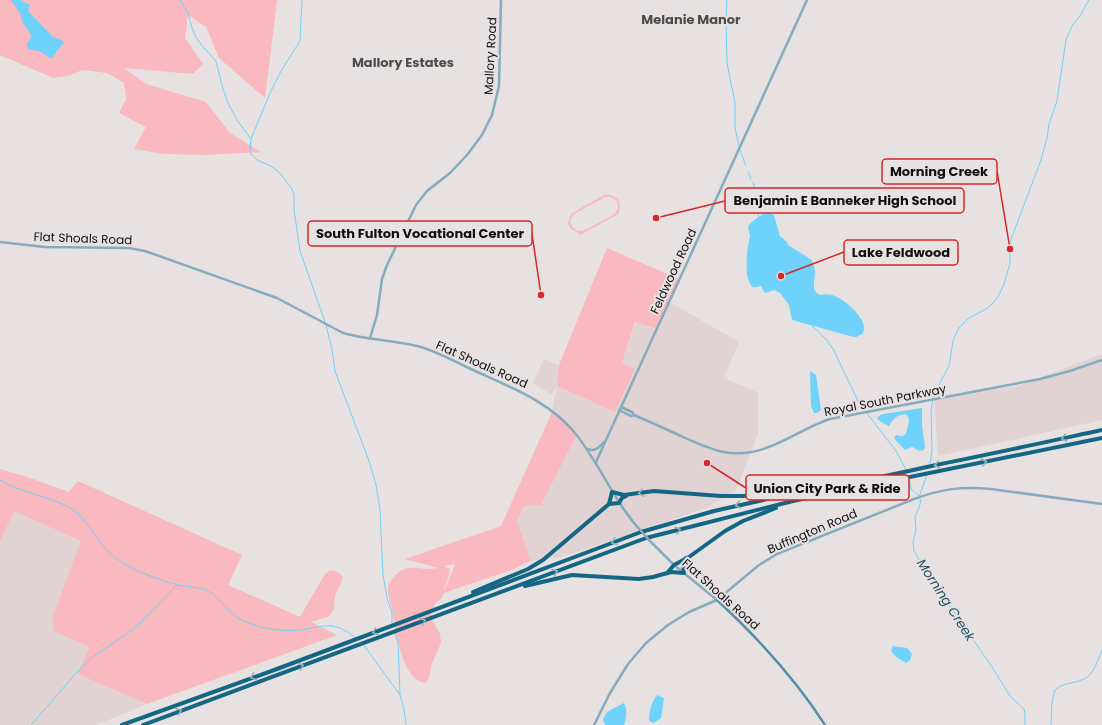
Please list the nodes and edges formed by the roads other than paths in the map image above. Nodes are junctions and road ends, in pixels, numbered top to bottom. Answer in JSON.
{"nodes":[{"id":1,"x":501,"y":0,"type":"edge"},
{"id":2,"x":807,"y":0,"type":"edge"},
{"id":3,"x":0,"y":242,"type":"edge"},
{"id":4,"x":370,"y":339,"type":"junction"},
{"id":5,"x":1102,"y":360,"type":"edge"},
{"id":6,"x":620,"y":409,"type":"junction"},
{"id":7,"x":1102,"y":430,"type":"edge"},
{"id":8,"x":1102,"y":438,"type":"edge"},
{"id":9,"x":606,"y":440,"type":"junction"},
{"id":10,"x":587,"y":448,"type":"junction"},
{"id":11,"x":596,"y":462,"type":"junction"},
{"id":12,"x":817,"y":488,"type":"junction"},
{"id":13,"x":612,"y":492,"type":"junction"},
{"id":14,"x":836,"y":492,"type":"junction"},
{"id":15,"x":628,"y":495,"type":"junction"},
{"id":16,"x":609,"y":504,"type":"junction"},
{"id":17,"x":619,"y":504,"type":"junction"},
{"id":18,"x":1102,"y":504,"type":"edge"},
{"id":19,"x":686,"y":558,"type":"junction"},
{"id":20,"x":674,"y":565,"type":"junction"},
{"id":21,"x":667,"y":572,"type":"junction"},
{"id":22,"x":684,"y":573,"type":"junction"},
{"id":23,"x":505,"y":591,"type":"junction"},
{"id":24,"x":717,"y":600,"type":"junction"},
{"id":25,"x":438,"y":608,"type":"junction"},
{"id":26,"x":122,"y":725,"type":"edge"},
{"id":27,"x":143,"y":725,"type":"edge"},
{"id":28,"x":594,"y":725,"type":"edge"},
{"id":29,"x":825,"y":725,"type":"edge"}],
"edges":[{"from":1,"to":4,"type":"street","name":"Mallory Road"},
{"from":2,"to":6,"type":"street","name":"Feldwood Road"},
{"from":3,"to":4,"type":"street","name":"Flat Shoals Road"},
{"from":4,"to":10,"type":"street","name":"Flat Shoals Road"},
{"from":5,"to":6,"type":"street","name":"Royal South Parkway"},
{"from":6,"to":9,"type":"street","name":"Feldwood Road"},
{"from":7,"to":12,"type":"highway","one_way":true},
{"from":14,"to":8,"type":"highway","one_way":true},
{"from":9,"to":10,"type":"street"},
{"from":9,"to":11,"type":"street","name":"Feldwood Road"},
{"from":10,"to":11,"type":"street","name":"Flat Shoals Road"},
{"from":11,"to":13,"type":"street","name":"Flat Shoals Road"},
{"from":12,"to":15,"type":"highway","one_way":true},
{"from":12,"to":25,"type":"highway","one_way":true},
{"from":13,"to":15,"type":"highway"},
{"from":13,"to":16,"type":"highway"},
{"from":13,"to":17,"type":"street","name":"Flat Shoals Road"},
{"from":14,"to":19,"type":"highway"},
{"from":23,"to":14,"type":"highway","one_way":true},
{"from":15,"to":17,"type":"highway"},
{"from":16,"to":17,"type":"highway"},
{"from":16,"to":25,"type":"highway"},
{"from":17,"to":20,"type":"street","name":"Flat Shoals Road","bridge":true},
{"from":18,"to":24,"type":"street","name":"Buffington Road"},
{"from":19,"to":20,"type":"highway"},
{"from":19,"to":22,"type":"highway"},
{"from":20,"to":21,"type":"highway"},
{"from":20,"to":22,"type":"street","name":"Flat Shoals Road"},
{"from":21,"to":22,"type":"highway"},
{"from":21,"to":23,"type":"highway"},
{"from":22,"to":24,"type":"street","name":"Flat Shoals Road"},
{"from":27,"to":23,"type":"highway","one_way":true},
{"from":24,"to":28,"type":"street","name":"Buffington Road"},
{"from":24,"to":29,"type":"main road","name":"Flat Shoals Road"},
{"from":25,"to":26,"type":"highway","one_way":true}]}
